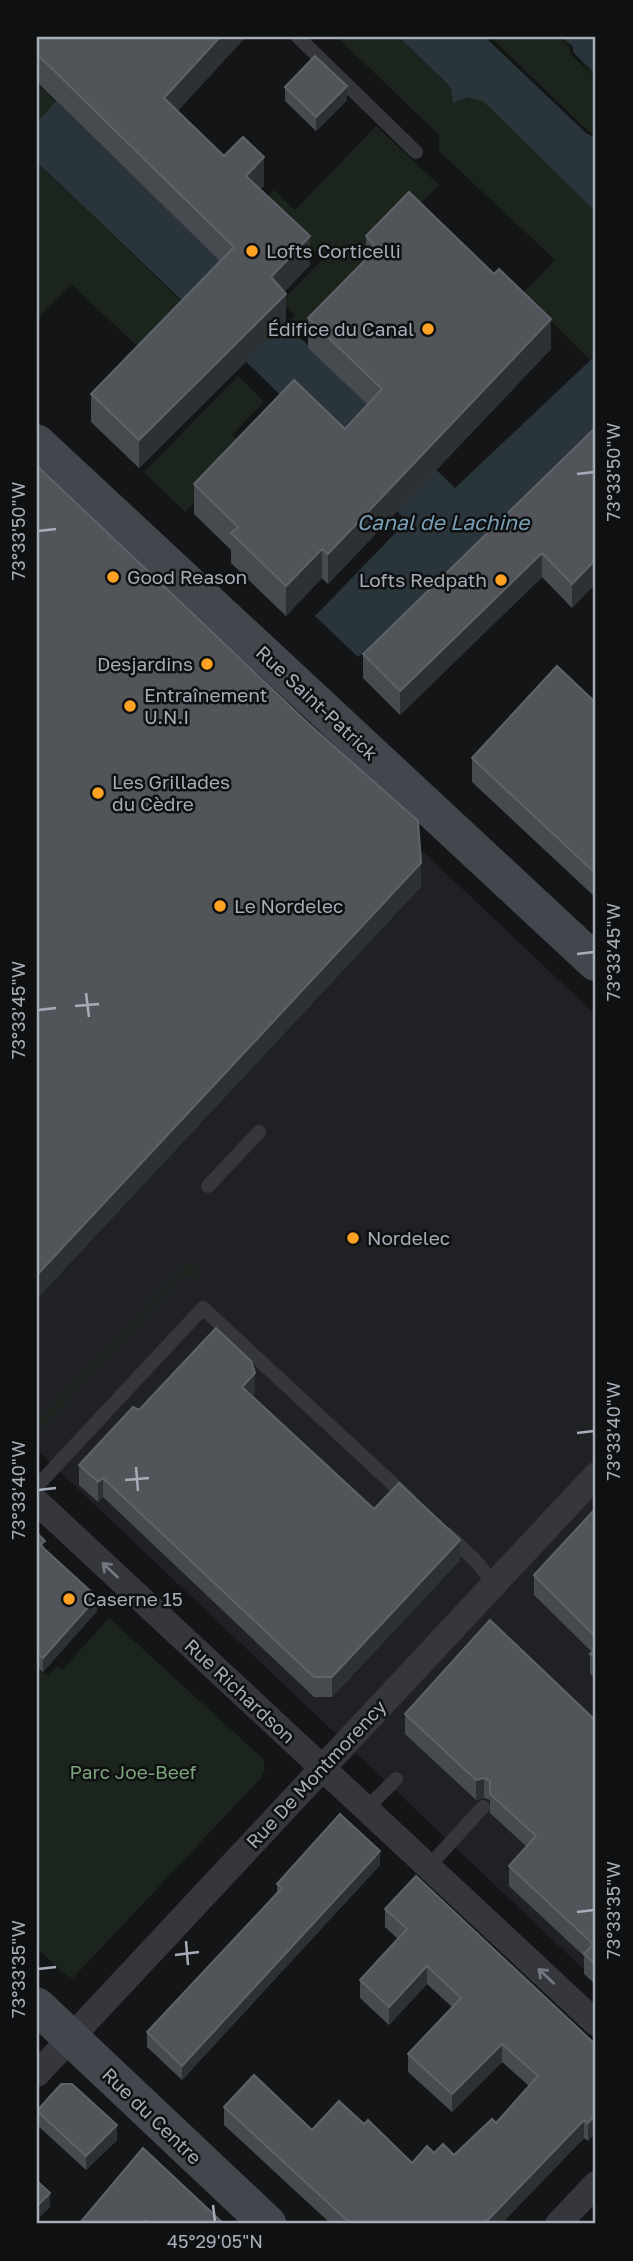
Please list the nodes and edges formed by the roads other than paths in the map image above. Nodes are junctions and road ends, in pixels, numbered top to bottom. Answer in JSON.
{"nodes":[{"id":1,"x":298,"y":37,"type":"edge"},
{"id":2,"x":416,"y":152,"type":"dead end"},
{"id":3,"x":37,"y":443,"type":"edge"},
{"id":4,"x":596,"y":964,"type":"edge"},
{"id":5,"x":259,"y":1132,"type":"dead end"},
{"id":6,"x":208,"y":1186,"type":"dead end"},
{"id":7,"x":596,"y":1475,"type":"edge"},
{"id":8,"x":37,"y":1486,"type":"edge"},
{"id":9,"x":37,"y":1502,"type":"edge"},
{"id":10,"x":416,"y":1506,"type":"edge"},
{"id":11,"x":436,"y":1524,"type":"edge"},
{"id":12,"x":495,"y":1585,"type":"junction"},
{"id":13,"x":322,"y":1766,"type":"junction"},
{"id":14,"x":396,"y":1779,"type":"dead end"},
{"id":15,"x":368,"y":1807,"type":"junction"},
{"id":16,"x":484,"y":1807,"type":"dead end"},
{"id":17,"x":429,"y":1866,"type":"junction"},
{"id":18,"x":37,"y":2006,"type":"edge"},
{"id":19,"x":596,"y":2023,"type":"edge"},
{"id":20,"x":71,"y":2038,"type":"junction"},
{"id":21,"x":37,"y":2074,"type":"edge"},
{"id":22,"x":596,"y":2185,"type":"edge"},
{"id":23,"x":268,"y":2224,"type":"edge"},
{"id":24,"x":558,"y":2224,"type":"edge"}],
"edges":[{"from":1,"to":2,"type":"lane"},
{"from":3,"to":4,"type":"main road","name":"Rue Saint-Patrick"},
{"from":5,"to":6,"type":"lane"},
{"from":7,"to":12,"type":"street","name":"Rue De Montmorency"},
{"from":8,"to":10,"type":"lane"},
{"from":13,"to":9,"type":"street","name":"Rue Richardson","one_way":true},
{"from":11,"to":12,"type":"lane"},
{"from":12,"to":13,"type":"street","name":"Rue De Montmorency"},
{"from":13,"to":15,"type":"street","name":"Rue Richardson"},
{"from":13,"to":20,"type":"street","name":"Rue De Montmorency"},
{"from":14,"to":15,"type":"lane"},
{"from":15,"to":17,"type":"street","name":"Rue Richardson"},
{"from":16,"to":17,"type":"lane"},
{"from":19,"to":17,"type":"street","name":"Rue Richardson","one_way":true},
{"from":18,"to":20,"type":"main road","name":"Rue du Centre"},
{"from":20,"to":21,"type":"street","name":"Rue De Montmorency"},
{"from":20,"to":23,"type":"main road","name":"Rue du Centre"},
{"from":22,"to":24,"type":"street"}]}
